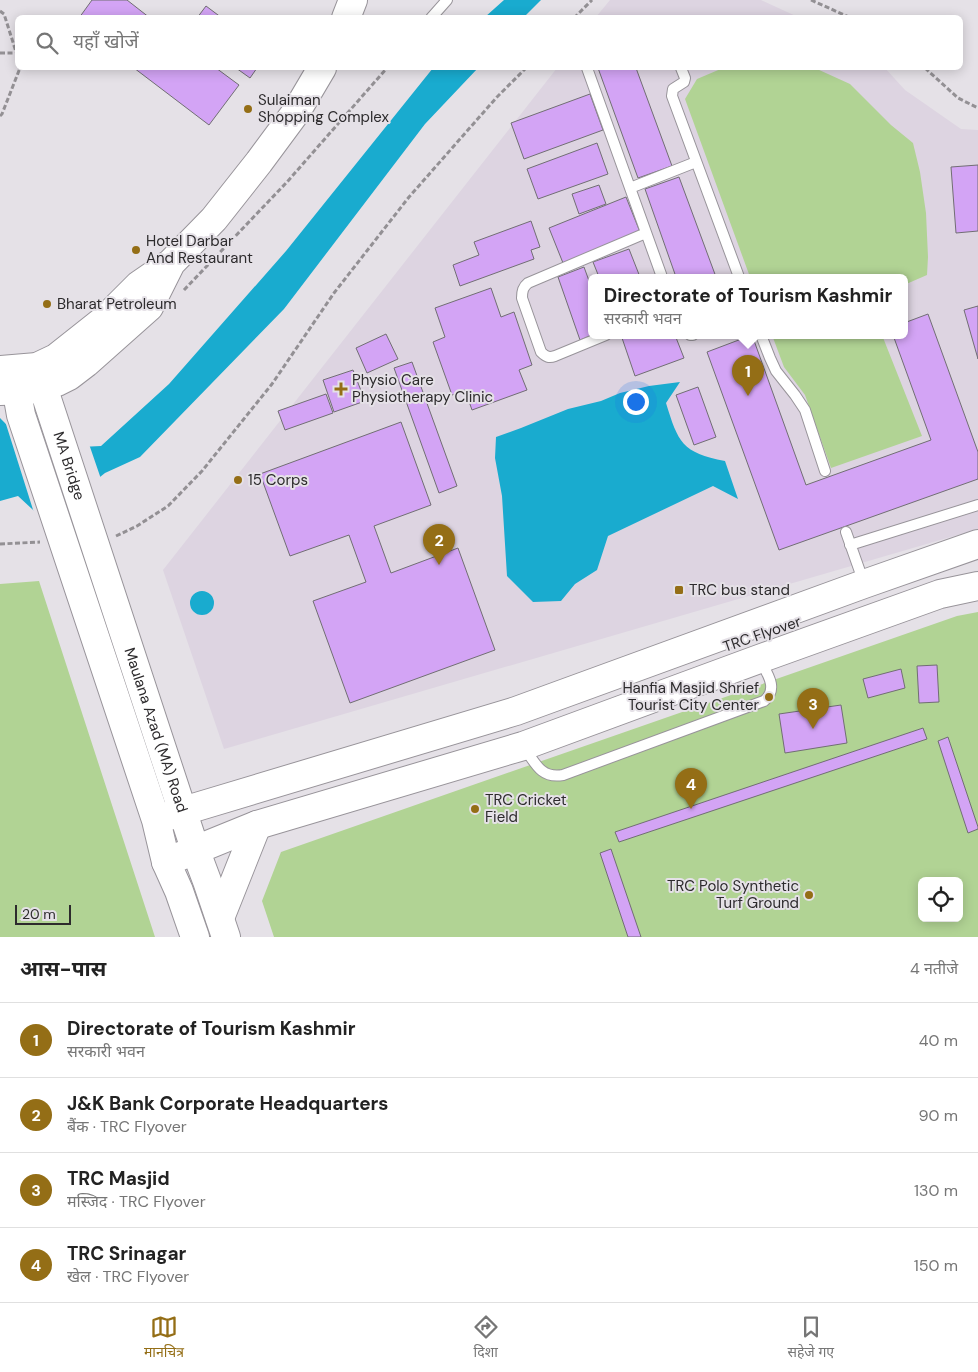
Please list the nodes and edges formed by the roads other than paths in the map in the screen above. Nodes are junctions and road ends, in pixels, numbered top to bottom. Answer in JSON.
{"nodes":[{"id":1,"x":353,"y":0,"type":"edge"},
{"id":2,"x":446,"y":0,"type":"edge"},
{"id":3,"x":347,"y":15,"type":"edge"},
{"id":4,"x":434,"y":15,"type":"edge"},
{"id":5,"x":321,"y":70,"type":"edge"},
{"id":6,"x":587,"y":70,"type":"edge"},
{"id":7,"x":682,"y":70,"type":"edge"},
{"id":8,"x":696,"y":162,"type":"junction"},
{"id":9,"x":630,"y":188,"type":"junction"},
{"id":10,"x":646,"y":233,"type":"junction"},
{"id":11,"x":661,"y":274,"type":"edge"},
{"id":12,"x":738,"y":274,"type":"edge"},
{"id":13,"x":596,"y":339,"type":"edge"},
{"id":14,"x":763,"y":339,"type":"edge"},
{"id":15,"x":23,"y":388,"type":"edge"},
{"id":16,"x":825,"y":471,"type":"dead end"},
{"id":17,"x":978,"y":505,"type":"edge"},
{"id":18,"x":846,"y":532,"type":"dead end"},
{"id":19,"x":61,"y":534,"type":"joint"},
{"id":20,"x":91,"y":534,"type":"joint"},
{"id":21,"x":978,"y":544,"type":"edge"},
{"id":22,"x":850,"y":545,"type":"junction"},
{"id":23,"x":978,"y":561,"type":"edge"},
{"id":24,"x":864,"y":584,"type":"junction"},
{"id":25,"x":978,"y":586,"type":"edge"},
{"id":26,"x":759,"y":659,"type":"junction"},
{"id":27,"x":516,"y":711,"type":"junction"},
{"id":28,"x":559,"y":711,"type":"junction"},
{"id":29,"x":526,"y":744,"type":"junction"},
{"id":30,"x":183,"y":811,"type":"junction"},
{"id":31,"x":156,"y":820,"type":"junction"},
{"id":32,"x":257,"y":825,"type":"junction"},
{"id":33,"x":195,"y":849,"type":"junction"},
{"id":34,"x":166,"y":862,"type":"junction"},
{"id":35,"x":223,"y":927,"type":"edge"},
{"id":36,"x":195,"y":937,"type":"edge"}],
"edges":[{"from":1,"to":3,"type":"main road"},
{"from":2,"to":4,"type":"lane"},
{"from":5,"to":15,"type":"main road"},
{"from":6,"to":9,"type":"lane"},
{"from":7,"to":8,"type":"lane"},
{"from":8,"to":9,"type":"lane"},
{"from":8,"to":12,"type":"lane"},
{"from":9,"to":10,"type":"lane"},
{"from":10,"to":11,"type":"lane"},
{"from":10,"to":13,"type":"lane"},
{"from":14,"to":16,"type":"lane"},
{"from":15,"to":19,"type":"main road","name":"MA Bridge"},
{"from":15,"to":20,"type":"main road","name":"MA Bridge"},
{"from":17,"to":22,"type":"lane"},
{"from":18,"to":22,"type":"lane"},
{"from":19,"to":31,"type":"main road","name":"Maulana Azad (MA) Road"},
{"from":20,"to":30,"type":"main road","name":"Maulana Azad (MA) Road"},
{"from":21,"to":24,"type":"main road"},
{"from":22,"to":24,"type":"lane"},
{"from":23,"to":28,"type":"main road","name":"TRC Flyover"},
{"from":24,"to":27,"type":"main road"},
{"from":25,"to":26,"type":"main road"},
{"from":26,"to":29,"type":"main road"},
{"from":26,"to":29,"type":"lane"},
{"from":27,"to":28,"type":"main road","name":"TRC Flyover"},
{"from":27,"to":30,"type":"main road"},
{"from":28,"to":29,"type":"main road"},
{"from":29,"to":32,"type":"main road"},
{"from":30,"to":31,"type":"main road"},
{"from":30,"to":33,"type":"main road","name":"Maulana Azad (MA) Road"},
{"from":31,"to":34,"type":"main road","name":"Maulana Azad (MA) Road"},
{"from":32,"to":33,"type":"main road"},
{"from":32,"to":35,"type":"main road"},
{"from":33,"to":34,"type":"main road"},
{"from":33,"to":35,"type":"main road","name":"Maulana Azad (MA) Road"},
{"from":34,"to":36,"type":"main road","name":"Maulana Azad (MA) Road"}]}
